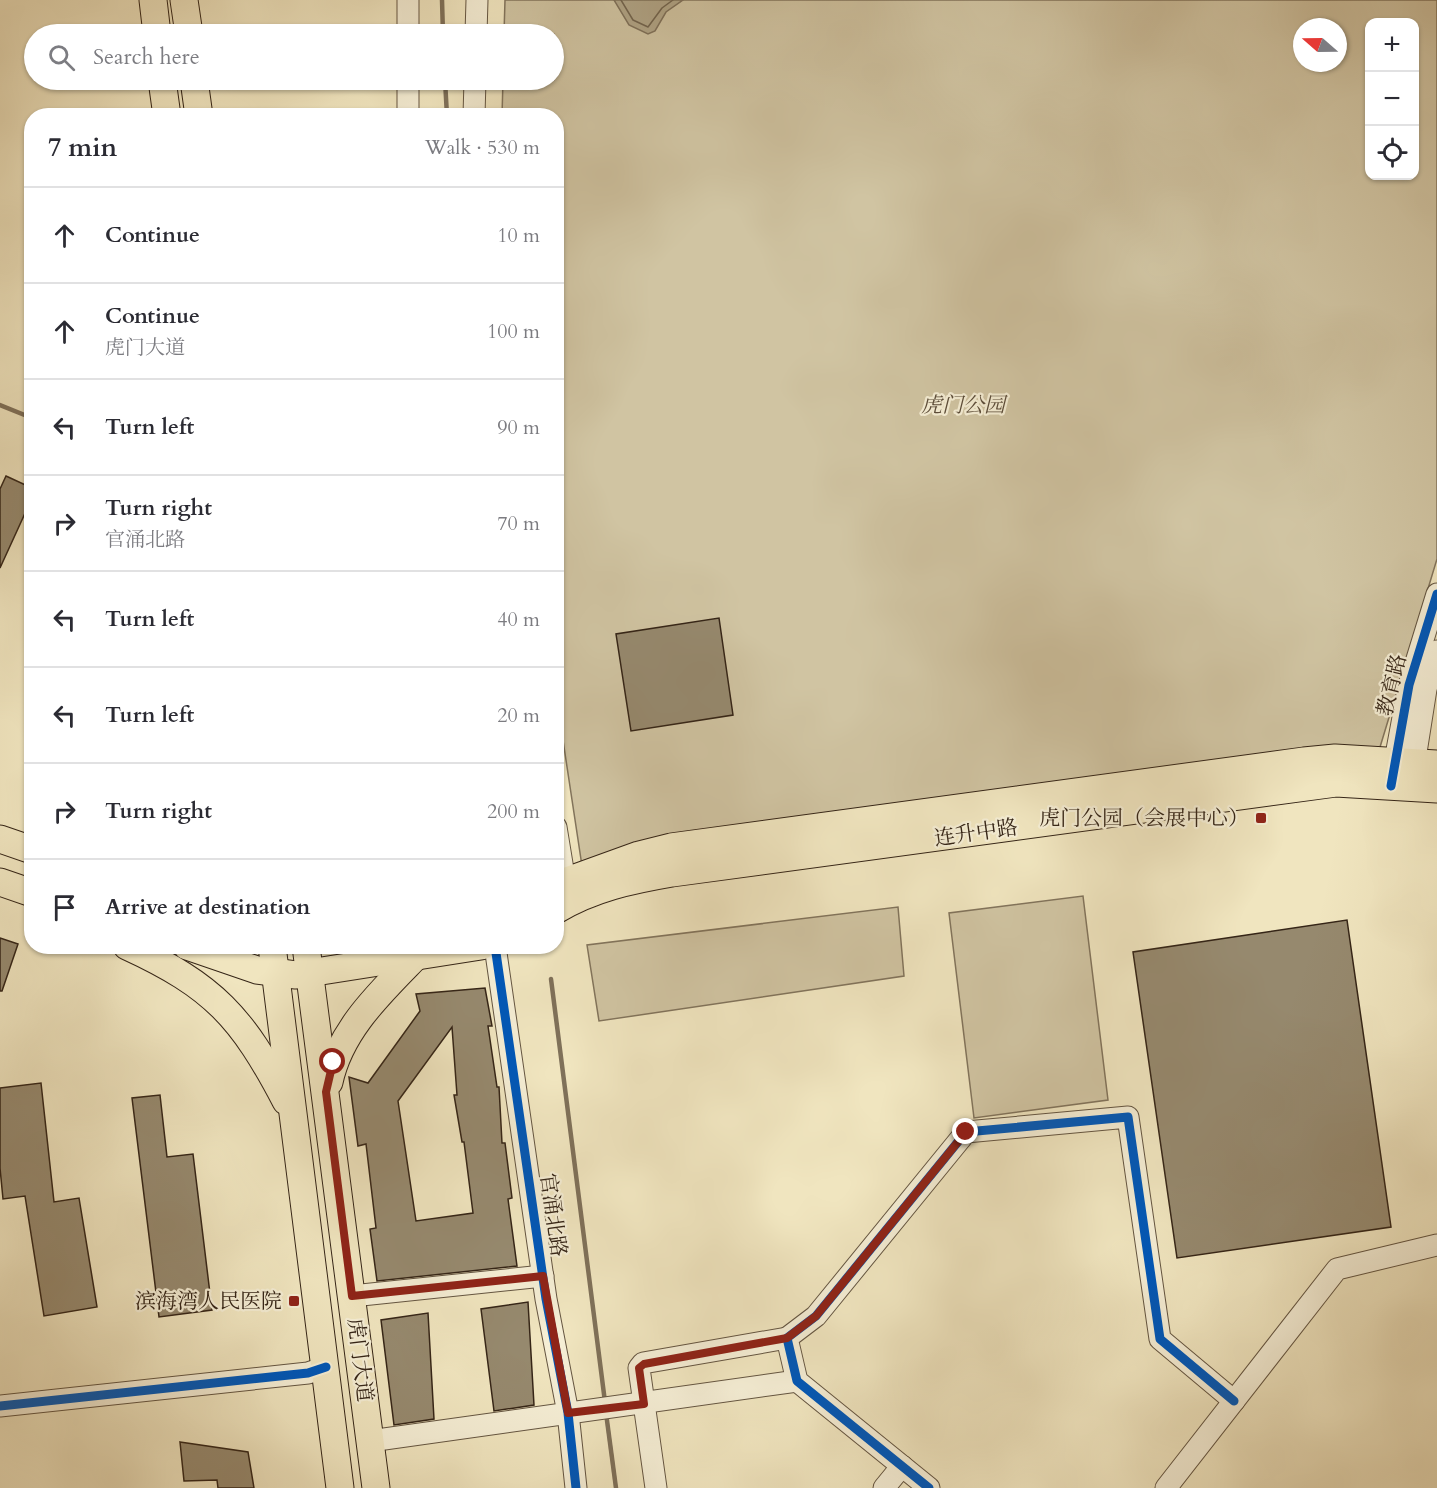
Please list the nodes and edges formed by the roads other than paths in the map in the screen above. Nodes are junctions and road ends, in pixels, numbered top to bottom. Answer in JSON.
{"nodes":[{"id":1,"x":153,"y":0,"type":"edge"},
{"id":2,"x":184,"y":0,"type":"edge"},
{"id":3,"x":408,"y":0,"type":"edge"},
{"id":4,"x":477,"y":0,"type":"edge"},
{"id":5,"x":156,"y":24,"type":"edge"},
{"id":6,"x":188,"y":24,"type":"edge"},
{"id":7,"x":408,"y":24,"type":"edge"},
{"id":8,"x":476,"y":24,"type":"edge"},
{"id":9,"x":163,"y":90,"type":"edge"},
{"id":10,"x":195,"y":90,"type":"edge"},
{"id":11,"x":408,"y":90,"type":"edge"},
{"id":12,"x":475,"y":90,"type":"edge"},
{"id":13,"x":166,"y":108,"type":"edge"},
{"id":14,"x":198,"y":108,"type":"edge"},
{"id":15,"x":408,"y":108,"type":"edge"},
{"id":16,"x":474,"y":108,"type":"edge"},
{"id":17,"x":1437,"y":594,"type":"edge"},
{"id":18,"x":1437,"y":651,"type":"edge"},
{"id":19,"x":1414,"y":775,"type":"edge"},
{"id":20,"x":0,"y":839,"type":"edge"},
{"id":21,"x":24,"y":847,"type":"edge"},
{"id":22,"x":0,"y":882,"type":"edge"},
{"id":23,"x":564,"y":882,"type":"edge"},
{"id":24,"x":24,"y":890,"type":"edge"},
{"id":25,"x":564,"y":906,"type":"edge"},
{"id":26,"x":144,"y":954,"type":"edge"},
{"id":27,"x":210,"y":954,"type":"edge"},
{"id":28,"x":273,"y":954,"type":"edge"},
{"id":29,"x":307,"y":954,"type":"edge"},
{"id":30,"x":429,"y":954,"type":"edge"},
{"id":31,"x":496,"y":954,"type":"edge"},
{"id":32,"x":416,"y":956,"type":"junction"},
{"id":33,"x":275,"y":973,"type":"junction"},
{"id":34,"x":310,"y":973,"type":"junction"},
{"id":35,"x":326,"y":1092,"type":"junction"},
{"id":36,"x":295,"y":1118,"type":"junction"},
{"id":37,"x":1437,"y":1245,"type":"edge"},
{"id":38,"x":543,"y":1276,"type":"junction"},
{"id":39,"x":352,"y":1296,"type":"junction"},
{"id":40,"x":787,"y":1338,"type":"junction"},
{"id":41,"x":326,"y":1367,"type":"junction"},
{"id":42,"x":797,"y":1381,"type":"junction"},
{"id":43,"x":1234,"y":1401,"type":"junction"},
{"id":44,"x":635,"y":1405,"type":"junction"},
{"id":45,"x":0,"y":1406,"type":"edge"},
{"id":46,"x":575,"y":1412,"type":"junction"},
{"id":47,"x":370,"y":1441,"type":"junction"},
{"id":48,"x":902,"y":1466,"type":"junction"},
{"id":49,"x":340,"y":1488,"type":"edge"},
{"id":50,"x":376,"y":1488,"type":"edge"},
{"id":51,"x":576,"y":1488,"type":"edge"},
{"id":52,"x":656,"y":1488,"type":"edge"},
{"id":53,"x":884,"y":1488,"type":"edge"},
{"id":54,"x":929,"y":1488,"type":"edge"},
{"id":55,"x":1166,"y":1488,"type":"edge"}],
"edges":[{"from":1,"to":5,"type":"main road"},
{"from":2,"to":6,"type":"main road"},
{"from":3,"to":7,"type":"street"},
{"from":4,"to":8,"type":"street"},
{"from":9,"to":13,"type":"main road"},
{"from":10,"to":14,"type":"main road"},
{"from":11,"to":15,"type":"street"},
{"from":12,"to":16,"type":"street"},
{"from":17,"to":19,"type":"street","name":"教育路"},
{"from":18,"to":19,"type":"street","name":"教育路"},
{"from":19,"to":23,"type":"main road","name":"连升中路"},
{"from":19,"to":25,"type":"main road","name":"连升中路"},
{"from":20,"to":21,"type":"main road"},
{"from":22,"to":24,"type":"main road"},
{"from":26,"to":36,"type":"main road"},
{"from":27,"to":33,"type":"main road"},
{"from":28,"to":33,"type":"main road","name":"虎门大道"},
{"from":29,"to":34,"type":"main road","name":"虎门大道"},
{"from":30,"to":32,"type":"main road"},
{"from":31,"to":38,"type":"street","name":"官涌北路"},
{"from":32,"to":34,"type":"main road"},
{"from":32,"to":35,"type":"main road"},
{"from":33,"to":34,"type":"main road"},
{"from":33,"to":36,"type":"main road","name":"虎门大道"},
{"from":34,"to":35,"type":"main road","name":"虎门大道"},
{"from":35,"to":39,"type":"main road","name":"虎门大道"},
{"from":36,"to":41,"type":"main road","name":"虎门大道"},
{"from":37,"to":43,"type":"street"},
{"from":38,"to":39,"type":"street"},
{"from":38,"to":46,"type":"street","name":"官涌北路"},
{"from":39,"to":47,"type":"main road","name":"虎门大道"},
{"from":40,"to":42,"type":"street"},
{"from":40,"to":43,"type":"street"},
{"from":40,"to":44,"type":"street"},
{"from":41,"to":45,"type":"street"},
{"from":41,"to":49,"type":"main road","name":"虎门大道"},
{"from":42,"to":44,"type":"street"},
{"from":42,"to":48,"type":"street"},
{"from":43,"to":55,"type":"street"},
{"from":44,"to":46,"type":"street"},
{"from":44,"to":52,"type":"street"},
{"from":46,"to":47,"type":"street"},
{"from":46,"to":51,"type":"street","name":"官涌北路"},
{"from":47,"to":50,"type":"main road","name":"虎门大道"},
{"from":48,"to":53,"type":"street"},
{"from":48,"to":54,"type":"street"}]}
